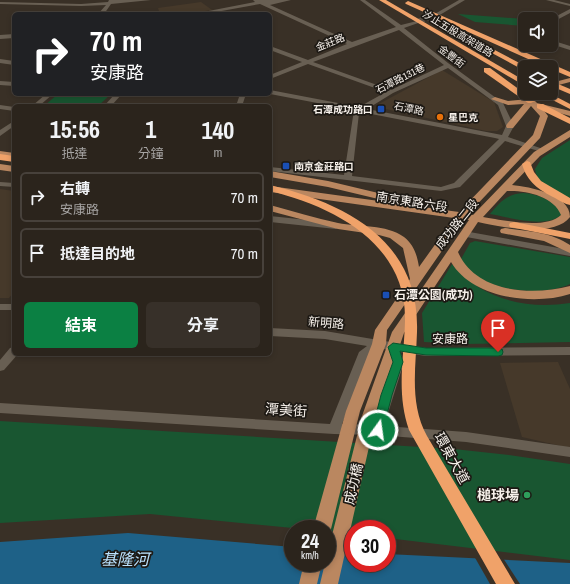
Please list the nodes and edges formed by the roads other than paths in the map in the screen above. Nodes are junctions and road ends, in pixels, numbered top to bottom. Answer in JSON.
{"nodes":[{"id":1,"x":20,"y":0,"type":"edge"},
{"id":2,"x":148,"y":0,"type":"edge"},
{"id":3,"x":255,"y":0,"type":"edge"},
{"id":4,"x":275,"y":0,"type":"edge"},
{"id":5,"x":289,"y":0,"type":"edge"},
{"id":6,"x":362,"y":0,"type":"edge"},
{"id":7,"x":382,"y":0,"type":"edge"},
{"id":8,"x":391,"y":0,"type":"edge"},
{"id":9,"x":463,"y":0,"type":"edge"},
{"id":10,"x":548,"y":0,"type":"edge"},
{"id":11,"x":111,"y":2,"type":"edge"},
{"id":12,"x":407,"y":2,"type":"edge"},
{"id":13,"x":0,"y":3,"type":"edge"},
{"id":14,"x":15,"y":4,"type":"junction"},
{"id":15,"x":262,"y":4,"type":"junction"},
{"id":16,"x":570,"y":5,"type":"edge"},
{"id":17,"x":570,"y":11,"type":"edge"},
{"id":18,"x":103,"y":12,"type":"edge"},
{"id":19,"x":209,"y":12,"type":"edge"},
{"id":20,"x":223,"y":12,"type":"edge"},
{"id":21,"x":435,"y":14,"type":"tunnel mouth"},
{"id":22,"x":558,"y":18,"type":"edge"},
{"id":23,"x":418,"y":20,"type":"tunnel mouth"},
{"id":24,"x":399,"y":27,"type":"junction"},
{"id":25,"x":12,"y":35,"type":"edge"},
{"id":26,"x":0,"y":36,"type":"edge"},
{"id":27,"x":352,"y":44,"type":"junction"},
{"id":28,"x":558,"y":44,"type":"edge"},
{"id":29,"x":570,"y":48,"type":"edge"},
{"id":30,"x":272,"y":49,"type":"edge"},
{"id":31,"x":525,"y":60,"type":"edge"},
{"id":32,"x":0,"y":61,"type":"edge"},
{"id":33,"x":306,"y":62,"type":"junction"},
{"id":34,"x":12,"y":63,"type":"edge"},
{"id":35,"x":518,"y":65,"type":"edge"},
{"id":36,"x":448,"y":66,"type":"junction"},
{"id":37,"x":518,"y":71,"type":"edge"},
{"id":38,"x":570,"y":75,"type":"edge"},
{"id":39,"x":272,"y":76,"type":"edge"},
{"id":40,"x":558,"y":77,"type":"edge"},
{"id":41,"x":518,"y":80,"type":"edge"},
{"id":42,"x":0,"y":83,"type":"edge"},
{"id":43,"x":570,"y":83,"type":"edge"},
{"id":44,"x":12,"y":84,"type":"edge"},
{"id":45,"x":558,"y":84,"type":"edge"},
{"id":46,"x":558,"y":87,"type":"edge"},
{"id":47,"x":518,"y":88,"type":"edge"},
{"id":48,"x":558,"y":89,"type":"edge"},
{"id":49,"x":272,"y":92,"type":"edge"},
{"id":50,"x":391,"y":92,"type":"junction"},
{"id":51,"x":570,"y":92,"type":"edge"},
{"id":52,"x":48,"y":96,"type":"edge"},
{"id":53,"x":118,"y":96,"type":"edge"},
{"id":54,"x":570,"y":98,"type":"edge"},
{"id":55,"x":495,"y":99,"type":"junction"},
{"id":56,"x":535,"y":100,"type":"edge"},
{"id":57,"x":556,"y":100,"type":"edge"},
{"id":58,"x":38,"y":104,"type":"edge"},
{"id":59,"x":109,"y":104,"type":"edge"},
{"id":60,"x":0,"y":107,"type":"edge"},
{"id":61,"x":570,"y":107,"type":"edge"},
{"id":62,"x":12,"y":109,"type":"edge"},
{"id":63,"x":361,"y":109,"type":"junction"},
{"id":64,"x":570,"y":114,"type":"edge"},
{"id":65,"x":570,"y":121,"type":"edge"},
{"id":66,"x":12,"y":125,"type":"edge"},
{"id":67,"x":510,"y":126,"type":"junction"},
{"id":68,"x":570,"y":133,"type":"edge"},
{"id":69,"x":0,"y":134,"type":"edge"},
{"id":70,"x":504,"y":138,"type":"junction"},
{"id":71,"x":529,"y":146,"type":"junction"},
{"id":72,"x":542,"y":150,"type":"junction"},
{"id":73,"x":0,"y":156,"type":"edge"},
{"id":74,"x":12,"y":158,"type":"edge"},
{"id":75,"x":12,"y":159,"type":"edge"},
{"id":76,"x":0,"y":163,"type":"edge"},
{"id":77,"x":527,"y":164,"type":"junction"},
{"id":78,"x":0,"y":168,"type":"edge"},
{"id":79,"x":12,"y":169,"type":"edge"},
{"id":80,"x":272,"y":170,"type":"edge"},
{"id":81,"x":272,"y":174,"type":"edge"},
{"id":82,"x":347,"y":178,"type":"junction"},
{"id":83,"x":0,"y":184,"type":"edge"},
{"id":84,"x":12,"y":185,"type":"edge"},
{"id":85,"x":504,"y":188,"type":"junction"},
{"id":86,"x":272,"y":189,"type":"edge"},
{"id":87,"x":272,"y":190,"type":"edge"},
{"id":88,"x":272,"y":196,"type":"edge"},
{"id":89,"x":570,"y":202,"type":"edge"},
{"id":90,"x":272,"y":209,"type":"edge"},
{"id":91,"x":443,"y":216,"type":"junction"},
{"id":92,"x":272,"y":219,"type":"edge"},
{"id":93,"x":489,"y":224,"type":"junction"},
{"id":94,"x":514,"y":225,"type":"junction"},
{"id":95,"x":348,"y":228,"type":"junction"},
{"id":96,"x":464,"y":234,"type":"junction"},
{"id":97,"x":569,"y":245,"type":"edge"},
{"id":98,"x":452,"y":252,"type":"junction"},
{"id":99,"x":416,"y":280,"type":"junction"},
{"id":100,"x":570,"y":290,"type":"edge"},
{"id":101,"x":0,"y":307,"type":"edge"},
{"id":102,"x":12,"y":307,"type":"edge"},
{"id":103,"x":272,"y":332,"type":"edge"},
{"id":104,"x":379,"y":344,"type":"junction"},
{"id":105,"x":393,"y":347,"type":"junction"},
{"id":106,"x":570,"y":351,"type":"edge"},
{"id":107,"x":12,"y":353,"type":"edge"},
{"id":108,"x":381,"y":361,"type":"junction"},
{"id":109,"x":0,"y":367,"type":"edge"},
{"id":110,"x":0,"y":408,"type":"edge"},
{"id":111,"x":334,"y":429,"type":"junction"},
{"id":112,"x":378,"y":430,"type":"junction"},
{"id":113,"x":570,"y":452,"type":"edge"},
{"id":114,"x":324,"y":520,"type":"edge"},
{"id":115,"x":311,"y":572,"type":"edge"},
{"id":116,"x":308,"y":584,"type":"edge"},
{"id":117,"x":329,"y":584,"type":"edge"},
{"id":118,"x":506,"y":584,"type":"edge"}],
"edges":[{"from":1,"to":14,"type":"street"},
{"from":2,"to":11,"type":"street"},
{"from":3,"to":15,"type":"street"},
{"from":4,"to":15,"type":"street"},
{"from":5,"to":15,"type":"street"},
{"from":6,"to":24,"type":"street","name":"金豐街"},
{"from":7,"to":41,"type":"highway","name":"汐止五股高架道路"},
{"from":8,"to":12,"type":"highway"},
{"from":9,"to":21,"type":"street"},
{"from":10,"to":16,"type":"street"},
{"from":11,"to":14,"type":"street"},
{"from":11,"to":18,"type":"street"},
{"from":12,"to":31,"type":"highway","name":"汐止五股高架道路"},
{"from":12,"to":35,"type":"highway"},
{"from":12,"to":37,"type":"highway"},
{"from":12,"to":38,"type":"highway"},
{"from":12,"to":47,"type":"highway"},
{"from":13,"to":14,"type":"street"},
{"from":15,"to":19,"type":"street"},
{"from":15,"to":20,"type":"street"},
{"from":15,"to":27,"type":"street"},
{"from":17,"to":22,"type":"street"},
{"from":23,"to":24,"type":"street","name":"金莊路"},
{"from":24,"to":27,"type":"street","name":"金莊路"},
{"from":24,"to":36,"type":"street","name":"金豐街"},
{"from":25,"to":26,"type":"street"},
{"from":27,"to":33,"type":"street","name":"金莊路"},
{"from":28,"to":29,"type":"street"},
{"from":30,"to":33,"type":"street"},
{"from":32,"to":34,"type":"street"},
{"from":33,"to":39,"type":"street","name":"金莊路"},
{"from":33,"to":50,"type":"street"},
{"from":36,"to":50,"type":"street","name":"石潭路131巷"},
{"from":36,"to":55,"type":"street","name":"金豐街"},
{"from":40,"to":43,"type":"highway"},
{"from":42,"to":44,"type":"street"},
{"from":43,"to":45,"type":"main road"},
{"from":46,"to":51,"type":"highway"},
{"from":48,"to":54,"type":"highway"},
{"from":49,"to":63,"type":"street","name":"石潭路"},
{"from":50,"to":63,"type":"street","name":"石潭路131巷"},
{"from":52,"to":58,"type":"street"},
{"from":53,"to":59,"type":"street"},
{"from":55,"to":56,"type":"main road"},
{"from":55,"to":67,"type":"street","name":"金豐街"},
{"from":56,"to":64,"type":"main road"},
{"from":56,"to":65,"type":"highway"},
{"from":56,"to":67,"type":"main road"},
{"from":56,"to":71,"type":"main road","name":"成功路二段"},
{"from":57,"to":61,"type":"highway"},
{"from":60,"to":62,"type":"street"},
{"from":63,"to":70,"type":"street","name":"石潭路"},
{"from":63,"to":82,"type":"street"},
{"from":66,"to":69,"type":"street"},
{"from":67,"to":70,"type":"street"},
{"from":68,"to":72,"type":"main road","name":"成功路二段"},
{"from":70,"to":71,"type":"street","name":"石潭路"},
{"from":70,"to":82,"type":"street"},
{"from":71,"to":72,"type":"street","name":"石潭路"},
{"from":71,"to":99,"type":"main road","name":"成功路二段"},
{"from":72,"to":77,"type":"main road","name":"成功路二段"},
{"from":73,"to":74,"type":"highway"},
{"from":75,"to":76,"type":"highway"},
{"from":77,"to":85,"type":"main road","name":"成功路二段"},
{"from":77,"to":89,"type":"highway"},
{"from":78,"to":79,"type":"main road"},
{"from":80,"to":82,"type":"street"},
{"from":81,"to":91,"type":"main road"},
{"from":83,"to":84,"type":"street"},
{"from":85,"to":94,"type":"main road"},
{"from":85,"to":96,"type":"main road","name":"成功路二段"},
{"from":86,"to":91,"type":"main road"},
{"from":87,"to":118,"type":"highway","name":"環東大道"},
{"from":88,"to":91,"type":"main road","name":"南京東路六段"},
{"from":90,"to":95,"type":"main road"},
{"from":91,"to":93,"type":"main road","name":"南京東路六段"},
{"from":92,"to":95,"type":"street"},
{"from":93,"to":94,"type":"main road"},
{"from":93,"to":97,"type":"main road","name":"南京東路六段"},
{"from":94,"to":97,"type":"highway"},
{"from":95,"to":99,"type":"main road"},
{"from":96,"to":97,"type":"street"},
{"from":96,"to":98,"type":"main road","name":"成功路二段"},
{"from":98,"to":100,"type":"main road"},
{"from":98,"to":105,"type":"main road","name":"成功路二段"},
{"from":99,"to":104,"type":"main road","name":"成功路二段"},
{"from":101,"to":102,"type":"street"},
{"from":103,"to":104,"type":"street","name":"新明路"},
{"from":104,"to":105,"type":"street","name":"安康路"},
{"from":104,"to":108,"type":"main road","name":"成功路二段"},
{"from":104,"to":111,"type":"street"},
{"from":105,"to":106,"type":"street","name":"安康路"},
{"from":105,"to":108,"type":"main road","name":"成功路二段"},
{"from":105,"to":112,"type":"street"},
{"from":107,"to":109,"type":"street"},
{"from":108,"to":114,"type":"main road","name":"成功橋"},
{"from":108,"to":117,"type":"main road","name":"成功橋"},
{"from":110,"to":111,"type":"street","name":"潭美街"},
{"from":111,"to":112,"type":"street","name":"潭美街"},
{"from":112,"to":113,"type":"street","name":"潭美街"},
{"from":115,"to":116,"type":"main road"}]}
